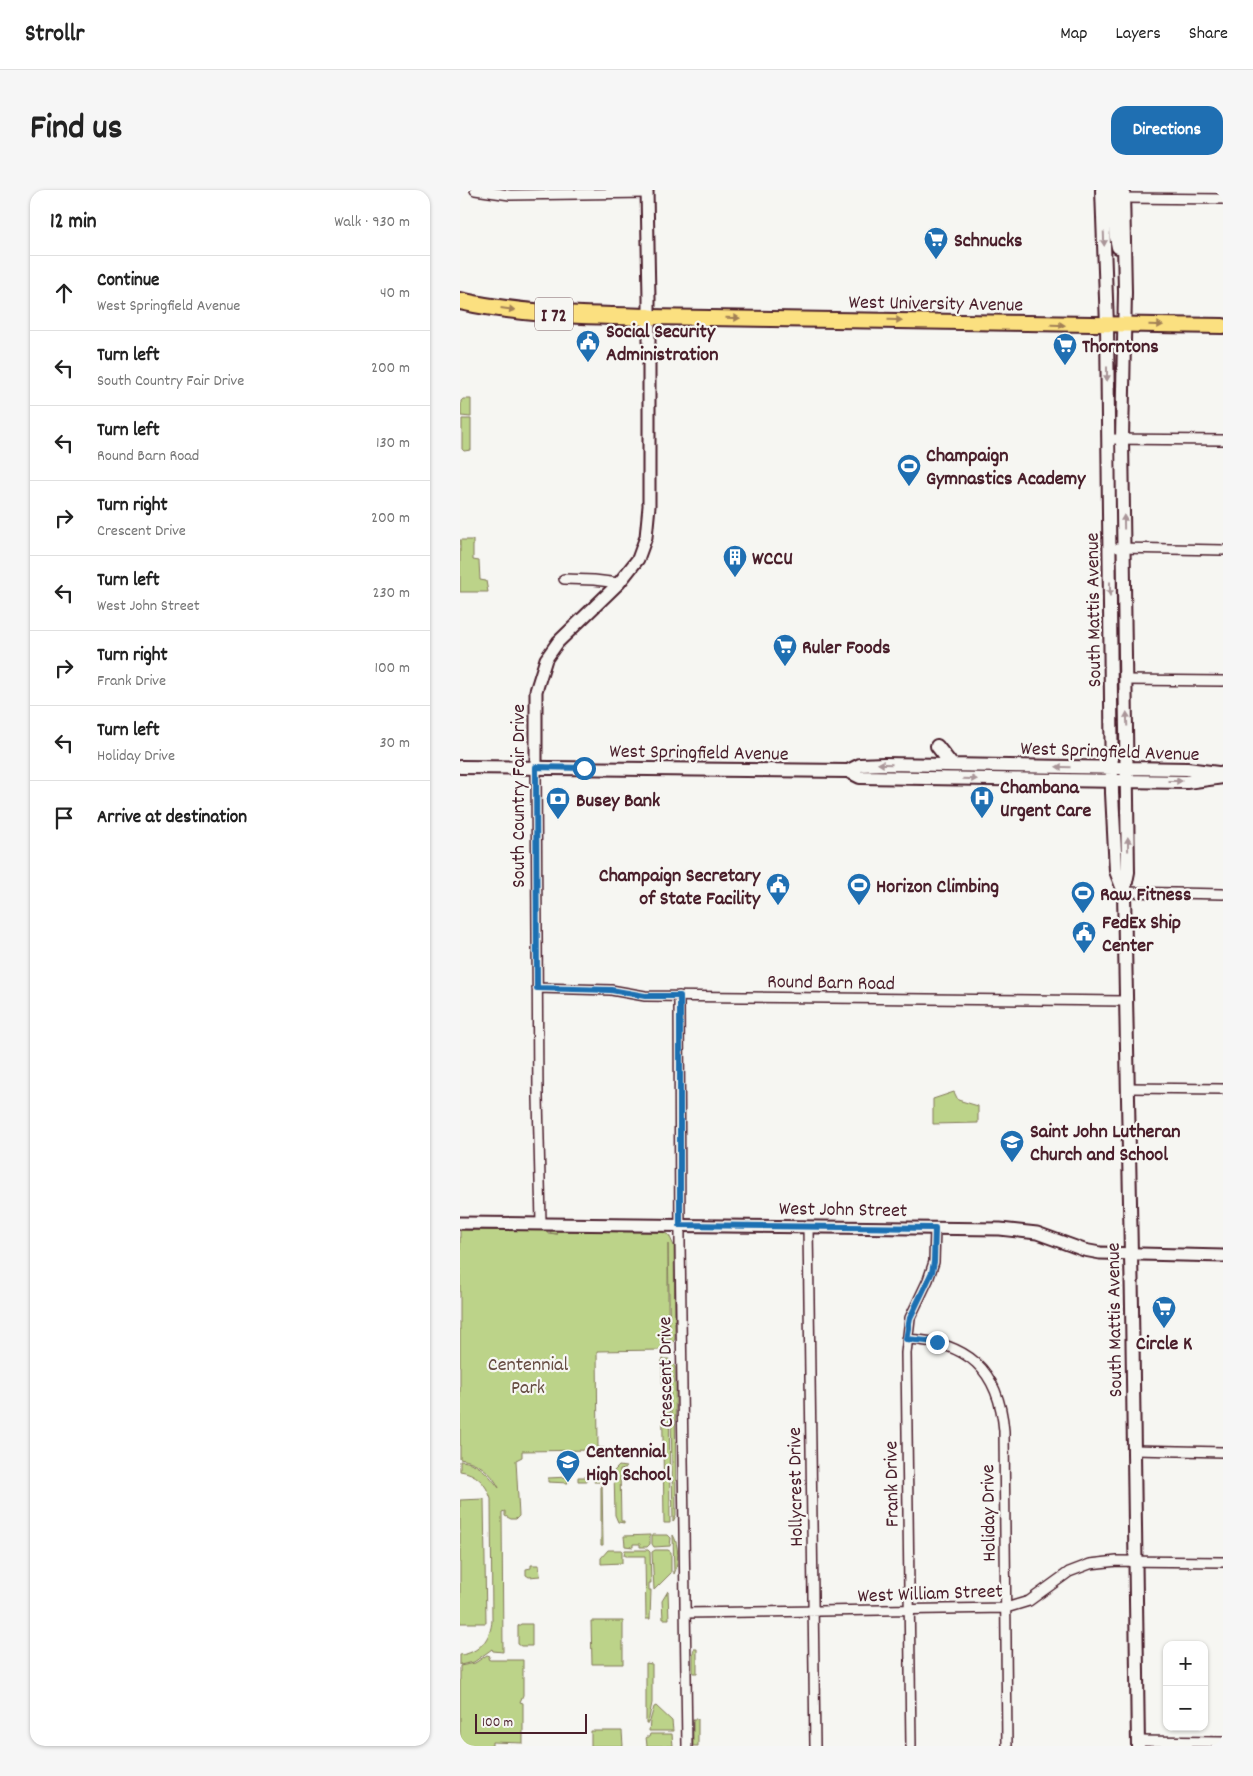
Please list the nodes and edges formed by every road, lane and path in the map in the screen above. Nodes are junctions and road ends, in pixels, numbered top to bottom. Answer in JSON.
{"nodes":[{"id":1,"x":475,"y":190,"type":"edge"},
{"id":2,"x":1102,"y":190,"type":"edge"},
{"id":3,"x":1112,"y":190,"type":"edge"},
{"id":4,"x":647,"y":192,"type":"edge"},
{"id":5,"x":1123,"y":194,"type":"edge"},
{"id":6,"x":1223,"y":199,"type":"edge"},
{"id":7,"x":1124,"y":269,"type":"junction"},
{"id":8,"x":460,"y":301,"type":"edge"},
{"id":9,"x":649,"y":317,"type":"junction"},
{"id":10,"x":1107,"y":325,"type":"junction"},
{"id":11,"x":1123,"y":325,"type":"junction"},
{"id":12,"x":1223,"y":326,"type":"edge"},
{"id":13,"x":1108,"y":438,"type":"junction"},
{"id":14,"x":1122,"y":439,"type":"junction"},
{"id":15,"x":1223,"y":440,"type":"edge"},
{"id":16,"x":1110,"y":548,"type":"junction"},
{"id":17,"x":1124,"y":548,"type":"junction"},
{"id":18,"x":1223,"y":550,"type":"edge"},
{"id":19,"x":564,"y":579,"type":"dead end"},
{"id":20,"x":619,"y":583,"type":"junction"},
{"id":21,"x":1126,"y":680,"type":"junction"},
{"id":22,"x":1223,"y":681,"type":"edge"},
{"id":23,"x":937,"y":746,"type":"dead end"},
{"id":24,"x":952,"y":765,"type":"junction"},
{"id":25,"x":460,"y":767,"type":"edge"},
{"id":26,"x":536,"y":767,"type":"junction"},
{"id":27,"x":1112,"y":768,"type":"junction"},
{"id":28,"x":1127,"y":768,"type":"junction"},
{"id":29,"x":848,"y":771,"type":"junction"},
{"id":30,"x":1223,"y":775,"type":"edge"},
{"id":31,"x":1112,"y":781,"type":"junction"},
{"id":32,"x":1128,"y":781,"type":"junction"},
{"id":33,"x":1124,"y":892,"type":"junction"},
{"id":34,"x":1223,"y":894,"type":"edge"},
{"id":35,"x":537,"y":988,"type":"junction"},
{"id":36,"x":680,"y":996,"type":"junction"},
{"id":37,"x":1125,"y":1001,"type":"junction"},
{"id":38,"x":1127,"y":1088,"type":"junction"},
{"id":39,"x":1223,"y":1090,"type":"edge"},
{"id":40,"x":460,"y":1223,"type":"edge"},
{"id":41,"x":541,"y":1223,"type":"junction"},
{"id":42,"x":680,"y":1225,"type":"junction"},
{"id":43,"x":808,"y":1227,"type":"junction"},
{"id":44,"x":935,"y":1228,"type":"junction"},
{"id":45,"x":1131,"y":1255,"type":"junction"},
{"id":46,"x":1223,"y":1256,"type":"edge"},
{"id":47,"x":906,"y":1339,"type":"junction"},
{"id":48,"x":1134,"y":1450,"type":"junction"},
{"id":49,"x":1223,"y":1452,"type":"edge"},
{"id":50,"x":1135,"y":1562,"type":"junction"},
{"id":51,"x":1223,"y":1562,"type":"edge"},
{"id":52,"x":1006,"y":1608,"type":"junction"},
{"id":53,"x":909,"y":1611,"type":"junction"},
{"id":54,"x":813,"y":1612,"type":"junction"},
{"id":55,"x":686,"y":1614,"type":"junction"},
{"id":56,"x":1223,"y":1742,"type":"edge"},
{"id":57,"x":1138,"y":1744,"type":"edge"},
{"id":58,"x":687,"y":1746,"type":"edge"},
{"id":59,"x":815,"y":1746,"type":"edge"},
{"id":60,"x":911,"y":1746,"type":"edge"},
{"id":61,"x":1007,"y":1746,"type":"edge"}],
"edges":[{"from":1,"to":4,"type":"street"},
{"from":2,"to":10,"type":"main road","name":"South Mattis Avenue","one_way":true},
{"from":3,"to":7,"type":"main road"},
{"from":4,"to":9,"type":"street","name":"South Country Fair Drive"},
{"from":5,"to":6,"type":"street"},
{"from":5,"to":7,"type":"main road"},
{"from":7,"to":11,"type":"main road","name":"South Mattis Avenue"},
{"from":8,"to":9,"type":"highway","number":"I 72","one_way":true},
{"from":9,"to":10,"type":"main road","name":"West University Avenue","one_way":true},
{"from":9,"to":20,"type":"street","name":"South Country Fair Drive"},
{"from":10,"to":11,"type":"main road","name":"West University Avenue"},
{"from":10,"to":13,"type":"main road","name":"South Mattis Avenue","one_way":true},
{"from":11,"to":12,"type":"main road","name":"West University Avenue","one_way":true},
{"from":11,"to":14,"type":"main road","name":"South Mattis Avenue"},
{"from":13,"to":14,"type":"street"},
{"from":13,"to":16,"type":"main road","name":"South Mattis Avenue"},
{"from":14,"to":15,"type":"street"},
{"from":17,"to":14,"type":"main road","name":"South Mattis Avenue","one_way":true},
{"from":16,"to":17,"type":"street"},
{"from":16,"to":27,"type":"main road","name":"South Mattis Avenue","one_way":true},
{"from":17,"to":18,"type":"street"},
{"from":17,"to":21,"type":"main road","name":"South Mattis Avenue"},
{"from":19,"to":20,"type":"street"},
{"from":20,"to":26,"type":"street","name":"South Country Fair Drive"},
{"from":21,"to":22,"type":"street"},
{"from":28,"to":21,"type":"main road","name":"South Mattis Avenue","one_way":true},
{"from":23,"to":24,"type":"main road"},
{"from":27,"to":24,"type":"main road","name":"West Springfield Avenue","one_way":true},
{"from":24,"to":29,"type":"main road","name":"West Springfield Avenue","one_way":true},
{"from":25,"to":26,"type":"main road","name":"West Springfield Avenue"},
{"from":26,"to":29,"type":"main road","name":"West Springfield Avenue"},
{"from":26,"to":35,"type":"street","name":"South Country Fair Drive"},
{"from":27,"to":28,"type":"main road","name":"West Springfield Avenue"},
{"from":27,"to":31,"type":"main road","name":"South Mattis Avenue"},
{"from":28,"to":30,"type":"main road","name":"West Springfield Avenue"},
{"from":28,"to":32,"type":"main road","name":"South Mattis Avenue"},
{"from":29,"to":31,"type":"main road","name":"West Springfield Avenue","one_way":true},
{"from":32,"to":30,"type":"main road","name":"West Springfield Avenue","one_way":true},
{"from":31,"to":32,"type":"main road","name":"West Springfield Avenue"},
{"from":31,"to":33,"type":"main road","name":"South Mattis Avenue"},
{"from":33,"to":32,"type":"main road","name":"South Mattis Avenue","one_way":true},
{"from":33,"to":34,"type":"street"},
{"from":33,"to":37,"type":"main road","name":"South Mattis Avenue"},
{"from":35,"to":36,"type":"street","name":"Round Barn Road"},
{"from":35,"to":41,"type":"street","name":"South Country Fair Drive"},
{"from":36,"to":37,"type":"street","name":"Round Barn Road"},
{"from":36,"to":42,"type":"street","name":"Crescent Drive"},
{"from":37,"to":38,"type":"main road","name":"South Mattis Avenue"},
{"from":38,"to":39,"type":"street"},
{"from":38,"to":45,"type":"main road","name":"South Mattis Avenue"},
{"from":40,"to":41,"type":"street","name":"West John Street"},
{"from":41,"to":42,"type":"street","name":"West John Street"},
{"from":42,"to":43,"type":"street","name":"West John Street"},
{"from":42,"to":55,"type":"street","name":"Crescent Drive"},
{"from":43,"to":44,"type":"street","name":"West John Street"},
{"from":43,"to":54,"type":"street","name":"Hollycrest Drive"},
{"from":44,"to":45,"type":"street","name":"West John Street"},
{"from":44,"to":47,"type":"street","name":"Frank Drive"},
{"from":45,"to":46,"type":"street","name":"West John Street"},
{"from":45,"to":48,"type":"main road","name":"South Mattis Avenue"},
{"from":47,"to":52,"type":"street","name":"Holiday Drive"},
{"from":47,"to":53,"type":"street","name":"Frank Drive"},
{"from":48,"to":49,"type":"street"},
{"from":48,"to":50,"type":"main road","name":"South Mattis Avenue"},
{"from":50,"to":51,"type":"street","name":"West William Street"},
{"from":50,"to":52,"type":"street","name":"West William Street"},
{"from":50,"to":57,"type":"main road","name":"South Mattis Avenue"},
{"from":52,"to":53,"type":"street","name":"West William Street"},
{"from":52,"to":61,"type":"street","name":"Holiday Drive"},
{"from":53,"to":54,"type":"street","name":"West William Street"},
{"from":53,"to":60,"type":"street","name":"Frank Drive"},
{"from":54,"to":55,"type":"street","name":"West William Street"},
{"from":54,"to":59,"type":"street","name":"Hollycrest Drive"},
{"from":55,"to":58,"type":"street","name":"Crescent Drive"},
{"from":56,"to":57,"type":"street"}]}
